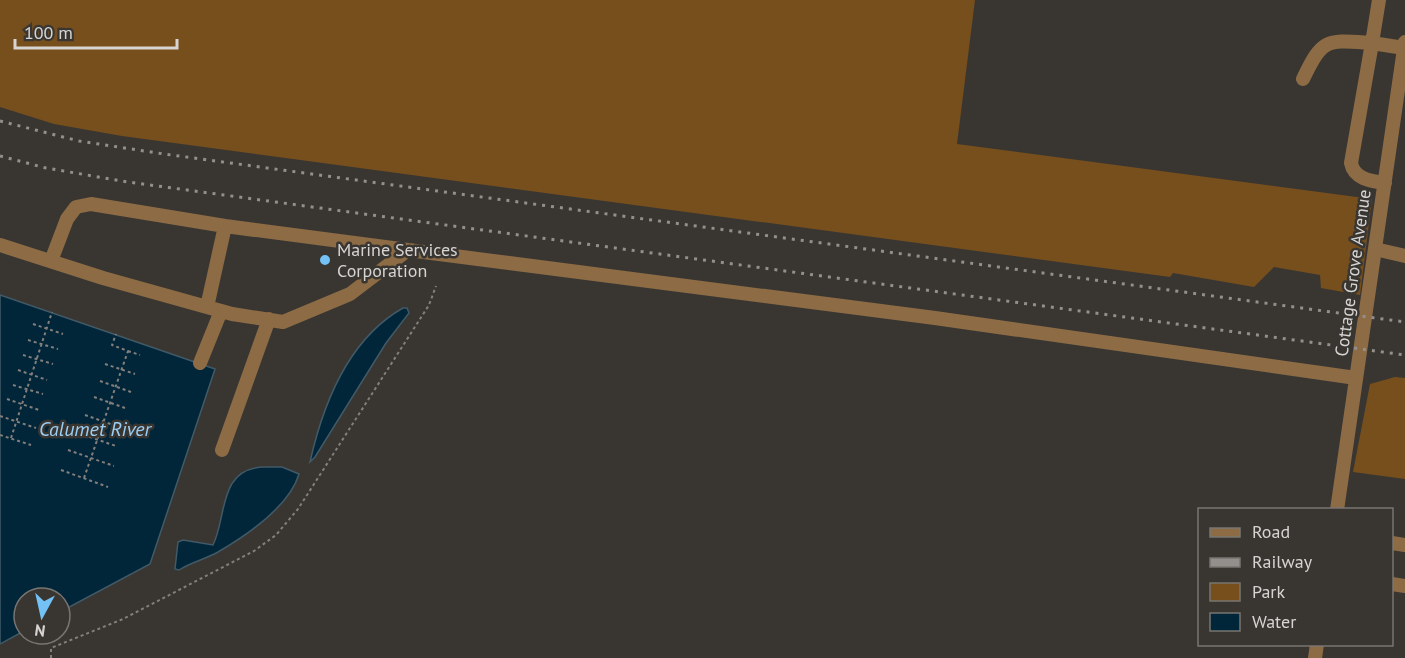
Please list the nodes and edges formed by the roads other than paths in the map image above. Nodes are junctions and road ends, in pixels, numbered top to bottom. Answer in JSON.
{"nodes":[{"id":1,"x":1379,"y":0,"type":"edge"},
{"id":2,"x":1372,"y":43,"type":"junction"},
{"id":3,"x":1405,"y":45,"type":"edge"},
{"id":4,"x":1303,"y":79,"type":"dead end"},
{"id":5,"x":1385,"y":183,"type":"junction"},
{"id":6,"x":225,"y":226,"type":"junction"},
{"id":7,"x":0,"y":245,"type":"edge"},
{"id":8,"x":1375,"y":249,"type":"junction"},
{"id":9,"x":408,"y":250,"type":"junction"},
{"id":10,"x":1405,"y":256,"type":"edge"},
{"id":11,"x":51,"y":261,"type":"junction"},
{"id":12,"x":207,"y":306,"type":"junction"},
{"id":13,"x":221,"y":311,"type":"junction"},
{"id":14,"x":269,"y":320,"type":"junction"},
{"id":15,"x":200,"y":363,"type":"dead end"},
{"id":16,"x":1356,"y":378,"type":"junction"},
{"id":17,"x":222,"y":450,"type":"dead end"},
{"id":18,"x":1337,"y":508,"type":"edge"}],
"edges":[{"from":1,"to":2,"type":"street"},
{"from":2,"to":3,"type":"street"},
{"from":2,"to":4,"type":"street"},
{"from":2,"to":5,"type":"street"},
{"from":3,"to":5,"type":"street","name":"Cottage Grove Avenue"},
{"from":5,"to":8,"type":"street","name":"Cottage Grove Avenue"},
{"from":6,"to":9,"type":"street"},
{"from":6,"to":11,"type":"street"},
{"from":6,"to":12,"type":"street"},
{"from":7,"to":11,"type":"street"},
{"from":8,"to":10,"type":"street"},
{"from":8,"to":16,"type":"street","name":"Cottage Grove Avenue"},
{"from":9,"to":14,"type":"street"},
{"from":9,"to":16,"type":"street"},
{"from":11,"to":12,"type":"street"},
{"from":12,"to":13,"type":"street"},
{"from":13,"to":14,"type":"street"},
{"from":13,"to":15,"type":"street"},
{"from":14,"to":17,"type":"street"},
{"from":16,"to":18,"type":"street","name":"Cottage Grove Avenue"}]}
